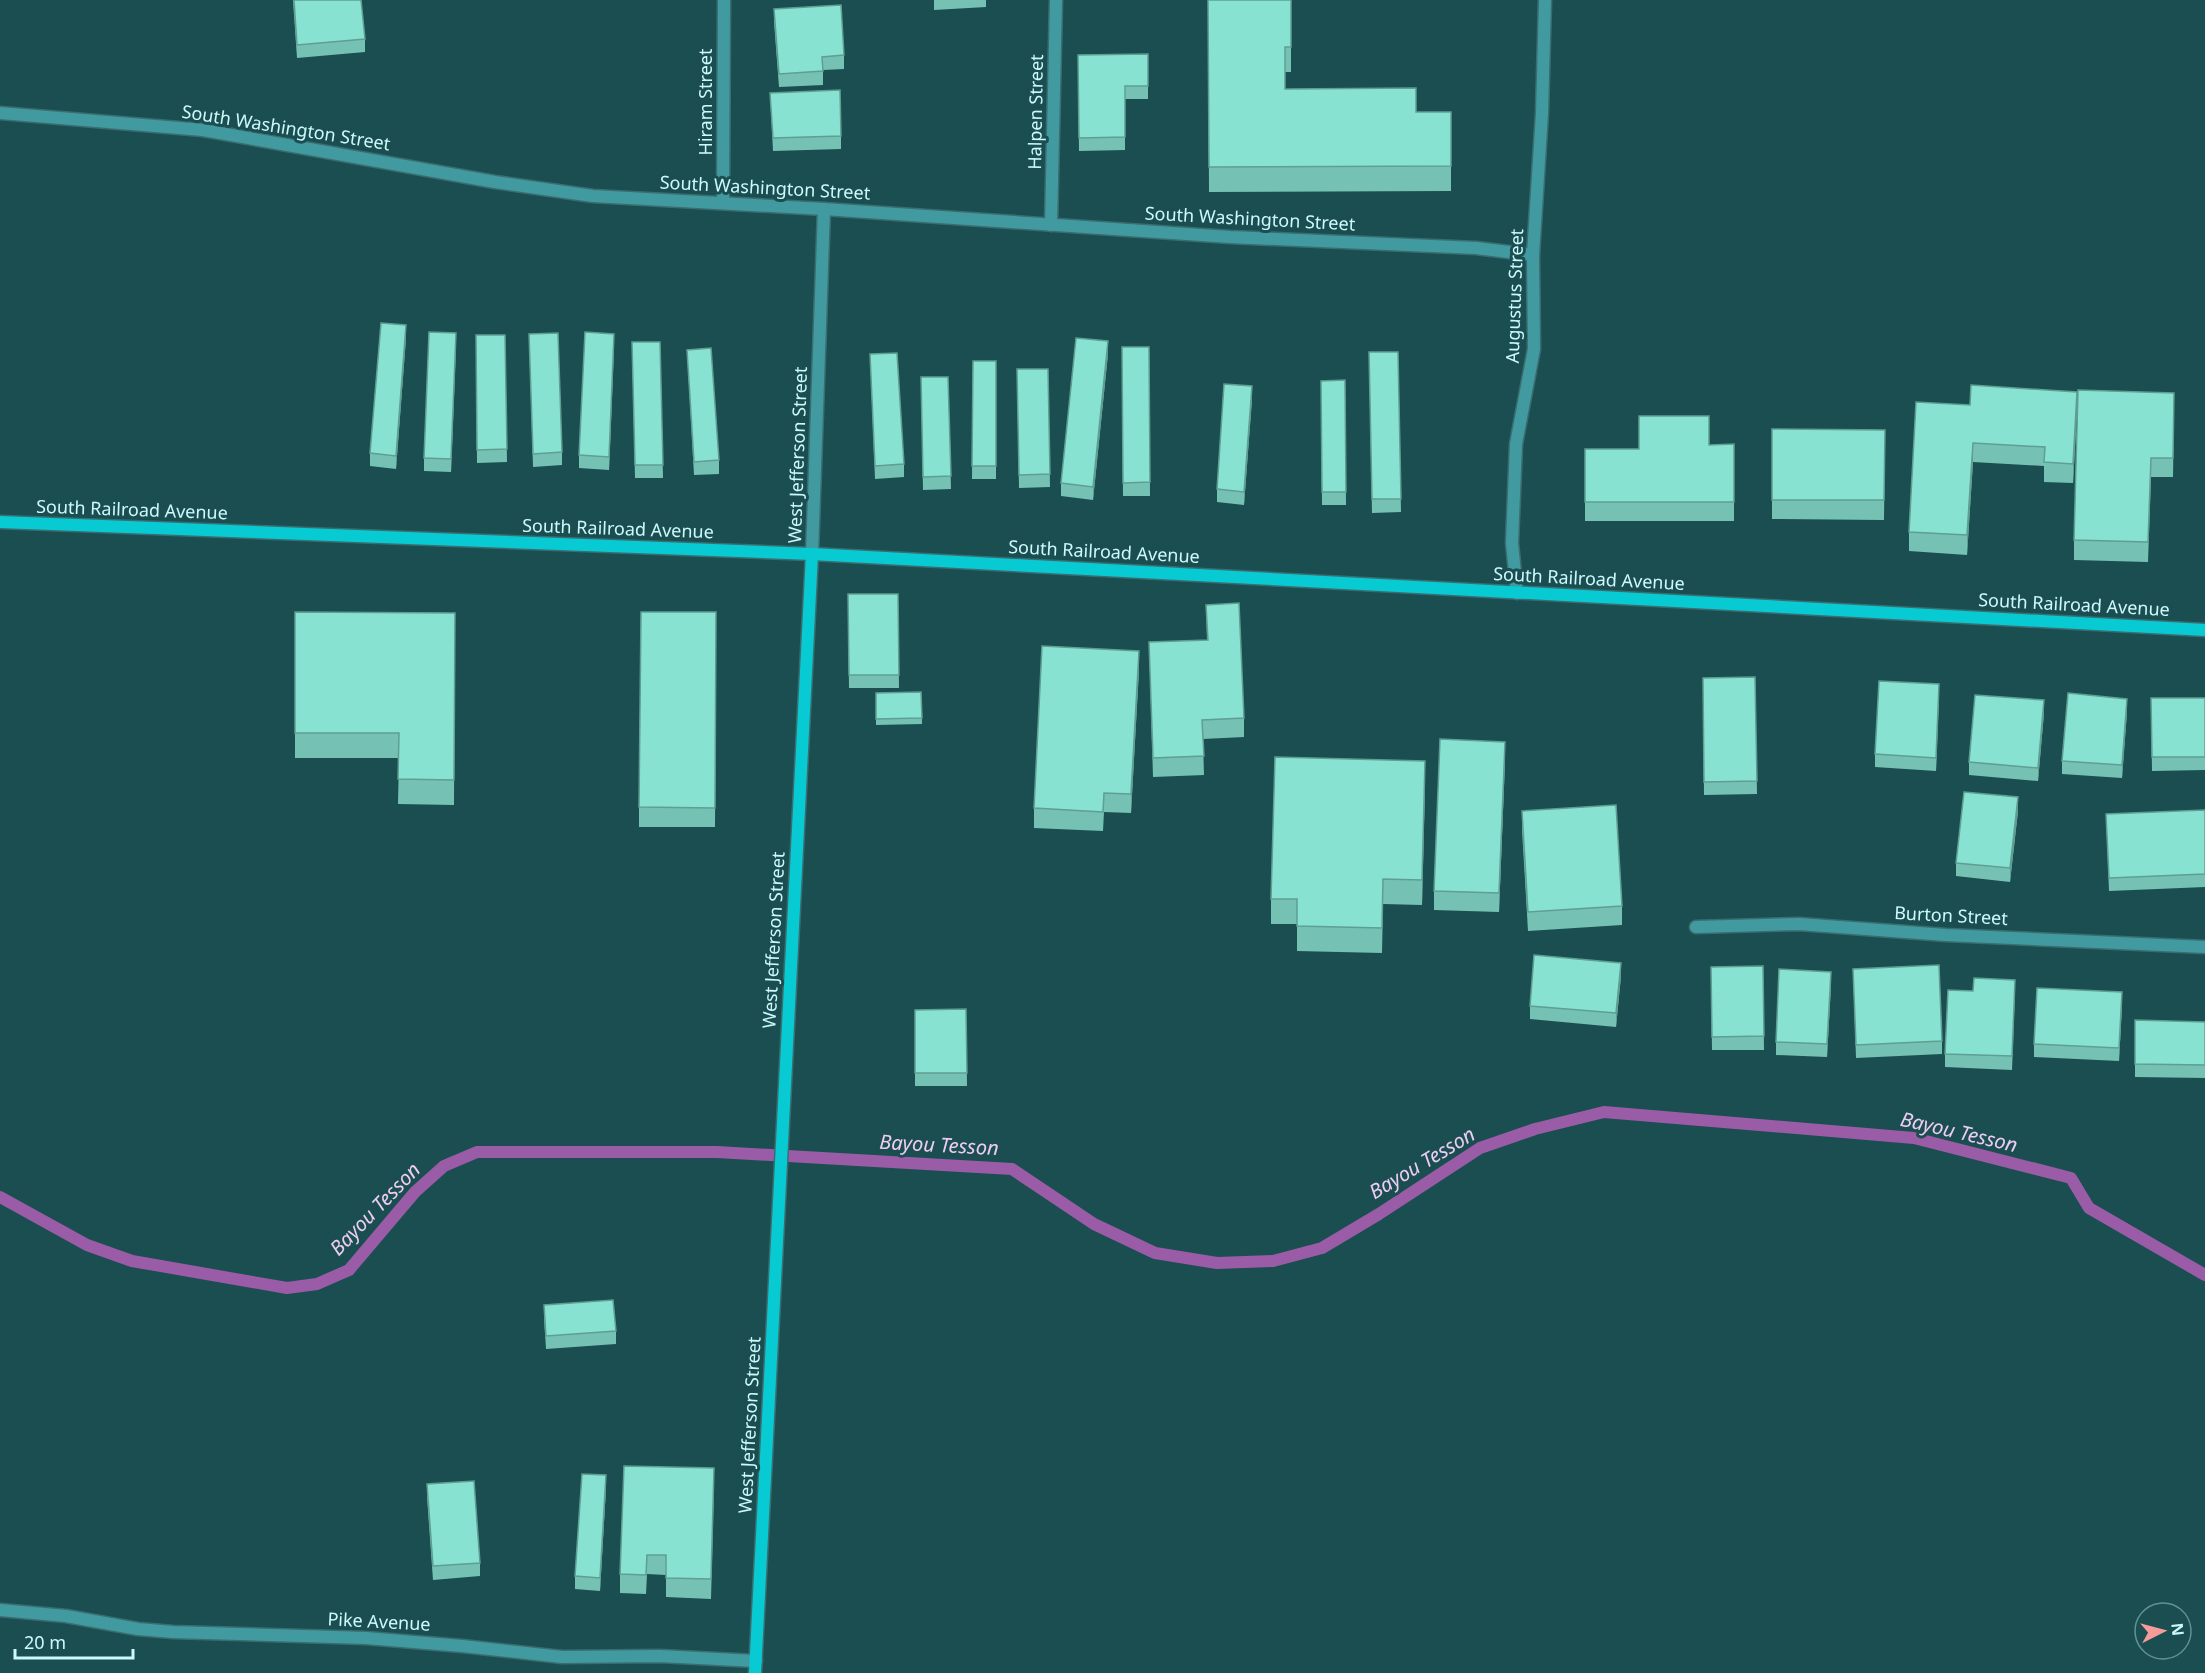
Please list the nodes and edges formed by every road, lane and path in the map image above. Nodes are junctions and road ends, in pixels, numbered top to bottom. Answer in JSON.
{"nodes":[{"id":1,"x":724,"y":0,"type":"edge"},
{"id":2,"x":1056,"y":0,"type":"edge"},
{"id":3,"x":1545,"y":0,"type":"edge"},
{"id":4,"x":0,"y":113,"type":"edge"},
{"id":5,"x":723,"y":203,"type":"junction"},
{"id":6,"x":824,"y":209,"type":"junction"},
{"id":7,"x":1052,"y":225,"type":"junction"},
{"id":8,"x":1533,"y":255,"type":"junction"},
{"id":9,"x":0,"y":522,"type":"edge"},
{"id":10,"x":812,"y":554,"type":"junction"},
{"id":11,"x":1518,"y":593,"type":"junction"},
{"id":12,"x":2205,"y":630,"type":"edge"},
{"id":13,"x":1696,"y":927,"type":"dead end"},
{"id":14,"x":2205,"y":947,"type":"edge"},
{"id":15,"x":0,"y":1610,"type":"edge"},
{"id":16,"x":756,"y":1667,"type":"edge"}],
"edges":[{"from":1,"to":5,"type":"street","name":"Hiram Street"},
{"from":2,"to":7,"type":"street","name":"Halpen Street"},
{"from":3,"to":8,"type":"street","name":"Augustus Street"},
{"from":4,"to":5,"type":"street","name":"South Washington Street"},
{"from":5,"to":6,"type":"street","name":"South Washington Street"},
{"from":6,"to":7,"type":"street","name":"South Washington Street"},
{"from":6,"to":10,"type":"street","name":"West Jefferson Street"},
{"from":7,"to":8,"type":"street","name":"South Washington Street"},
{"from":8,"to":11,"type":"street","name":"Augustus Street"},
{"from":9,"to":10,"type":"street","name":"South Railroad Avenue"},
{"from":10,"to":11,"type":"street","name":"South Railroad Avenue"},
{"from":10,"to":16,"type":"street","name":"West Jefferson Street"},
{"from":11,"to":12,"type":"street","name":"South Railroad Avenue"},
{"from":13,"to":14,"type":"street","name":"Burton Street"},
{"from":15,"to":16,"type":"street","name":"Pike Avenue"}]}
